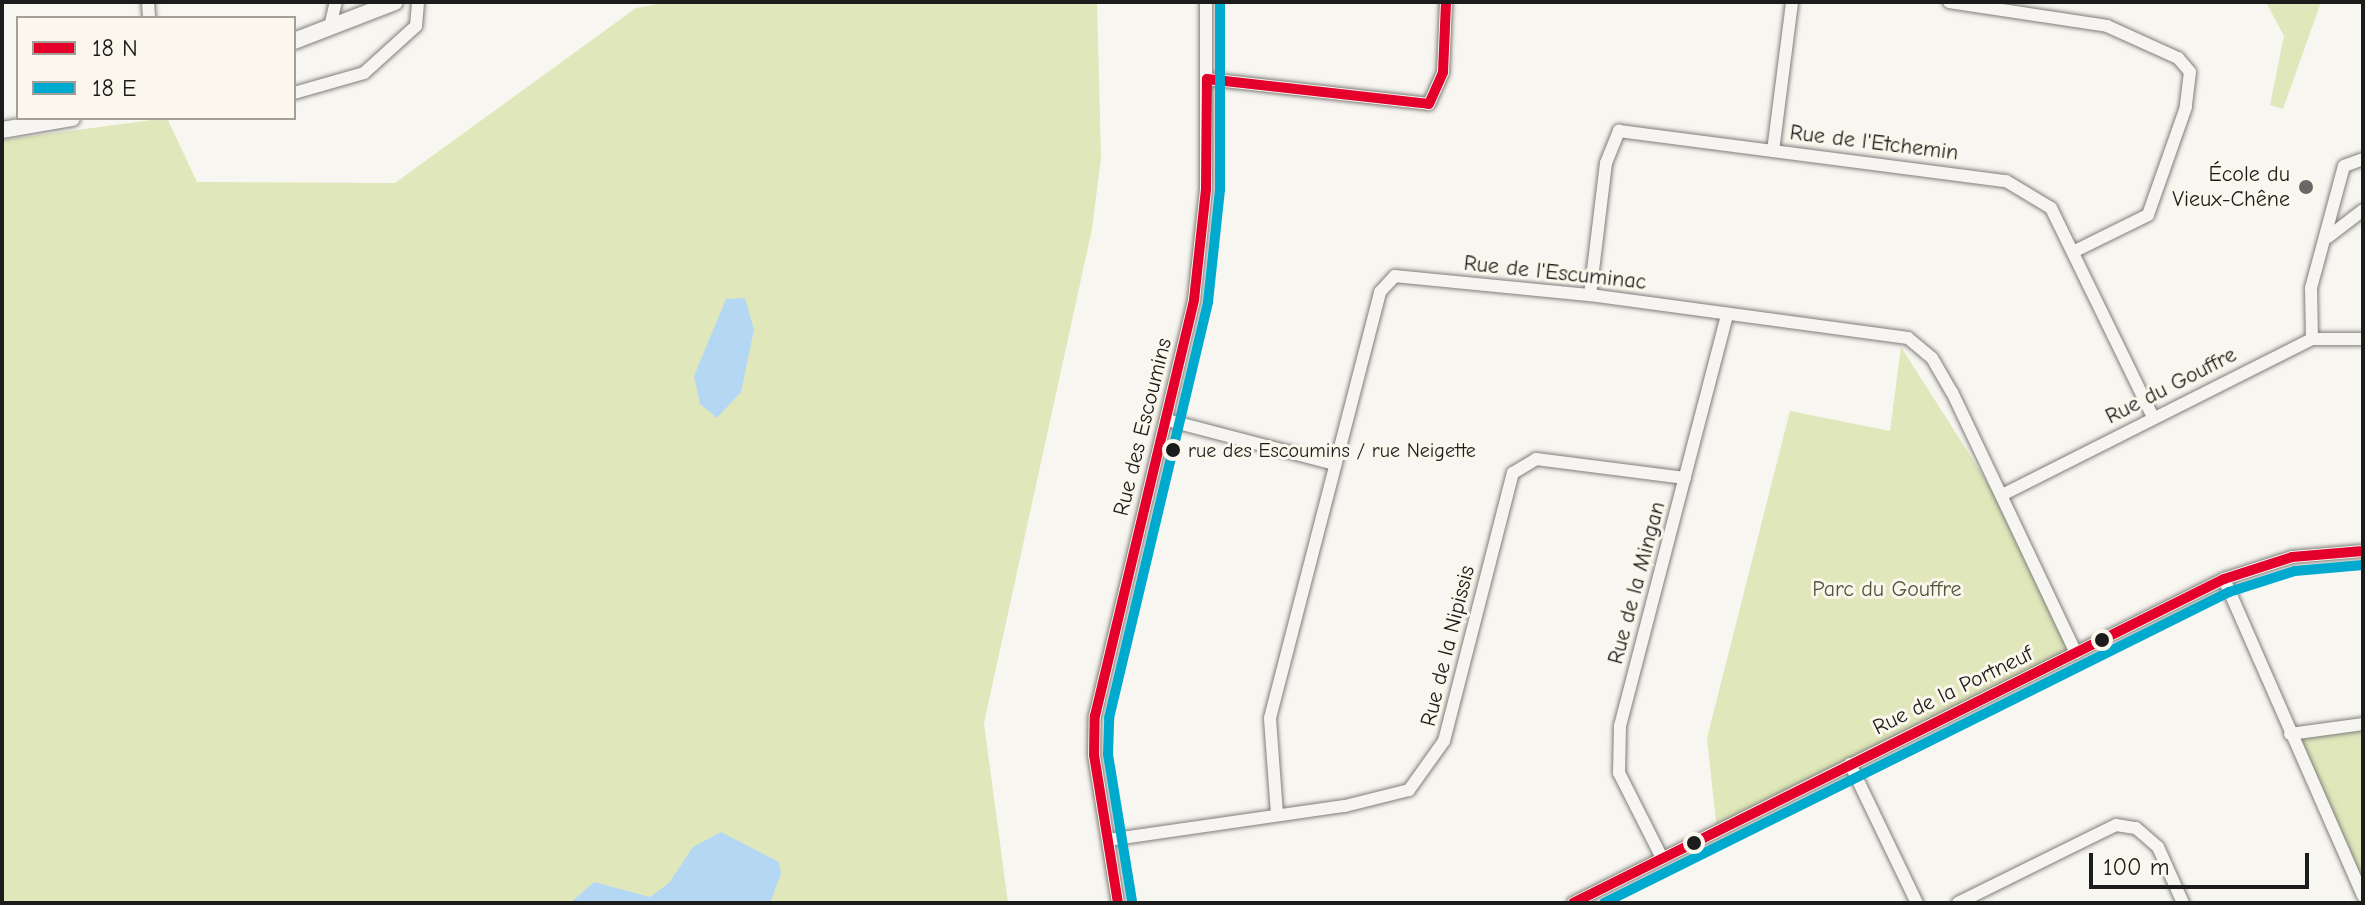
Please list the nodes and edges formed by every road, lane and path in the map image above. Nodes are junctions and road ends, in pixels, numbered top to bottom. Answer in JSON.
{"nodes":[{"id":1,"x":336,"y":2,"type":"edge"},
{"id":2,"x":395,"y":2,"type":"edge"},
{"id":3,"x":418,"y":2,"type":"edge"},
{"id":4,"x":1206,"y":2,"type":"edge"},
{"id":5,"x":1446,"y":2,"type":"edge"},
{"id":6,"x":1792,"y":2,"type":"edge"},
{"id":7,"x":1949,"y":2,"type":"edge"},
{"id":8,"x":330,"y":27,"type":"junction"},
{"id":9,"x":296,"y":40,"type":"edge"},
{"id":10,"x":1207,"y":79,"type":"junction"},
{"id":11,"x":296,"y":92,"type":"edge"},
{"id":12,"x":60,"y":120,"type":"edge"},
{"id":13,"x":2,"y":130,"type":"edge"},
{"id":14,"x":1773,"y":151,"type":"junction"},
{"id":15,"x":2363,"y":159,"type":"edge"},
{"id":16,"x":2363,"y":210,"type":"edge"},
{"id":17,"x":2325,"y":239,"type":"junction"},
{"id":18,"x":2073,"y":252,"type":"junction"},
{"id":19,"x":1590,"y":295,"type":"junction"},
{"id":20,"x":1727,"y":314,"type":"junction"},
{"id":21,"x":2312,"y":339,"type":"junction"},
{"id":22,"x":2363,"y":339,"type":"edge"},
{"id":23,"x":2153,"y":417,"type":"junction"},
{"id":24,"x":1167,"y":420,"type":"junction"},
{"id":25,"x":1335,"y":464,"type":"junction"},
{"id":26,"x":1685,"y":478,"type":"junction"},
{"id":27,"x":2004,"y":494,"type":"junction"},
{"id":28,"x":2363,"y":551,"type":"edge"},
{"id":29,"x":2224,"y":579,"type":"junction"},
{"id":30,"x":2076,"y":653,"type":"junction"},
{"id":31,"x":2363,"y":724,"type":"edge"},
{"id":32,"x":2290,"y":734,"type":"junction"},
{"id":33,"x":1850,"y":764,"type":"junction"},
{"id":34,"x":1277,"y":814,"type":"junction"},
{"id":35,"x":1108,"y":840,"type":"junction"},
{"id":36,"x":1661,"y":856,"type":"junction"},
{"id":37,"x":2363,"y":896,"type":"edge"},
{"id":38,"x":1118,"y":903,"type":"edge"},
{"id":39,"x":1573,"y":903,"type":"edge"},
{"id":40,"x":1917,"y":903,"type":"edge"},
{"id":41,"x":1958,"y":903,"type":"edge"},
{"id":42,"x":2183,"y":903,"type":"edge"}],
"edges":[{"from":1,"to":8,"type":"street"},
{"from":2,"to":8,"type":"street"},
{"from":3,"to":11,"type":"street"},
{"from":4,"to":10,"type":"street","name":"Rue des Escoumins"},
{"from":5,"to":10,"type":"street"},
{"from":6,"to":14,"type":"street"},
{"from":7,"to":18,"type":"street"},
{"from":8,"to":9,"type":"street"},
{"from":10,"to":24,"type":"street","name":"Rue des Escoumins"},
{"from":12,"to":13,"type":"street"},
{"from":14,"to":18,"type":"street","name":"Rue de l'Etchemin"},
{"from":14,"to":19,"type":"street","name":"Rue de l'Etchemin"},
{"from":15,"to":17,"type":"street"},
{"from":16,"to":17,"type":"street"},
{"from":17,"to":21,"type":"street"},
{"from":18,"to":23,"type":"street","name":"Rue de l'Etchemin"},
{"from":19,"to":20,"type":"street","name":"Rue de l'Escuminac"},
{"from":19,"to":25,"type":"street","name":"Rue de l'Escuminac"},
{"from":20,"to":26,"type":"street","name":"Rue de la Mingan"},
{"from":20,"to":27,"type":"street","name":"Rue de l'Escuminac"},
{"from":21,"to":22,"type":"street","name":"Rue du Gouffre"},
{"from":21,"to":23,"type":"street","name":"Rue du Gouffre"},
{"from":23,"to":27,"type":"street","name":"Rue du Gouffre"},
{"from":24,"to":25,"type":"street"},
{"from":24,"to":35,"type":"street","name":"Rue des Escoumins"},
{"from":25,"to":34,"type":"street","name":"Rue de l'Escuminac"},
{"from":26,"to":34,"type":"street","name":"Rue de la Nipissis"},
{"from":26,"to":36,"type":"street","name":"Rue de la Mingan"},
{"from":27,"to":30,"type":"street","name":"Rue de l'Escuminac"},
{"from":28,"to":29,"type":"street","name":"Rue de la Portneuf"},
{"from":29,"to":30,"type":"street","name":"Rue de la Portneuf"},
{"from":29,"to":32,"type":"street"},
{"from":30,"to":33,"type":"street","name":"Rue de la Portneuf"},
{"from":31,"to":32,"type":"street"},
{"from":32,"to":37,"type":"street"},
{"from":33,"to":36,"type":"street","name":"Rue de la Portneuf"},
{"from":33,"to":40,"type":"street"},
{"from":34,"to":35,"type":"street","name":"Rue de la Nipissis"},
{"from":35,"to":38,"type":"street","name":"Rue des Escoumins"},
{"from":36,"to":39,"type":"street","name":"Rue de la Portneuf"},
{"from":41,"to":42,"type":"street"}]}
